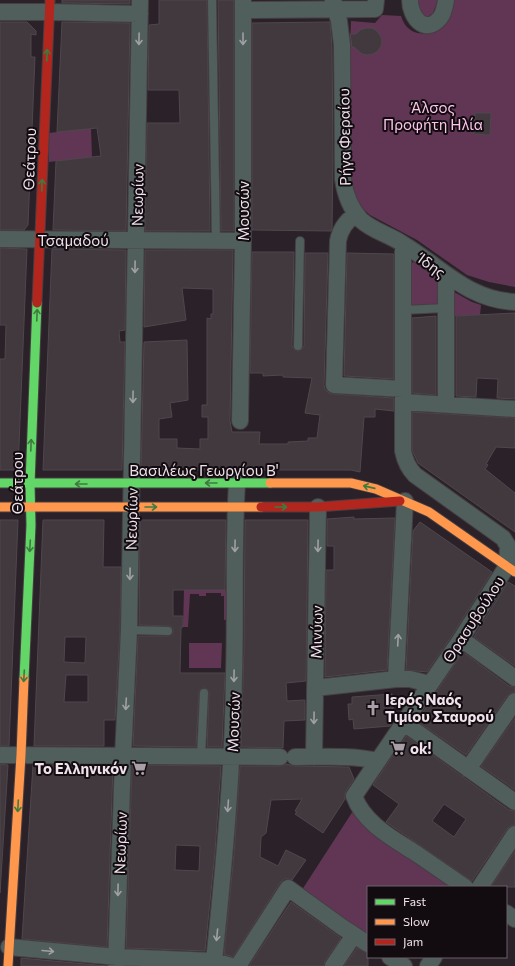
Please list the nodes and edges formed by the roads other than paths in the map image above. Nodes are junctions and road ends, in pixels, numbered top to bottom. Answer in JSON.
{"nodes":[{"id":1,"x":212,"y":0,"type":"edge"},
{"id":2,"x":376,"y":0,"type":"edge"},
{"id":3,"x":446,"y":0,"type":"edge"},
{"id":4,"x":410,"y":4,"type":"edge"},
{"id":5,"x":243,"y":5,"type":"edge"},
{"id":6,"x":334,"y":5,"type":"edge"},
{"id":7,"x":49,"y":6,"type":"edge"},
{"id":8,"x":140,"y":7,"type":"edge"},
{"id":9,"x":0,"y":12,"type":"edge"},
{"id":10,"x":356,"y":214,"type":"junction"},
{"id":11,"x":0,"y":239,"type":"edge"},
{"id":12,"x":40,"y":240,"type":"junction"},
{"id":13,"x":136,"y":240,"type":"junction"},
{"id":14,"x":216,"y":240,"type":"junction"},
{"id":15,"x":243,"y":241,"type":"junction"},
{"id":16,"x":300,"y":241,"type":"dead end"},
{"id":17,"x":403,"y":244,"type":"junction"},
{"id":18,"x":446,"y":275,"type":"junction"},
{"id":19,"x":515,"y":302,"type":"edge"},
{"id":20,"x":446,"y":308,"type":"junction"},
{"id":21,"x":403,"y":310,"type":"junction"},
{"id":22,"x":298,"y":346,"type":"dead end"},
{"id":23,"x":403,"y":395,"type":"junction"},
{"id":24,"x":446,"y":404,"type":"junction"},
{"id":25,"x":515,"y":409,"type":"edge"},
{"id":26,"x":240,"y":421,"type":"dead end"},
{"id":27,"x":237,"y":483,"type":"junction"},
{"id":28,"x":0,"y":484,"type":"edge"},
{"id":29,"x":30,"y":484,"type":"junction"},
{"id":30,"x":131,"y":484,"type":"junction"},
{"id":31,"x":405,"y":501,"type":"junction"},
{"id":32,"x":0,"y":507,"type":"edge"},
{"id":33,"x":31,"y":507,"type":"junction"},
{"id":34,"x":131,"y":507,"type":"junction"},
{"id":35,"x":236,"y":507,"type":"junction"},
{"id":36,"x":318,"y":507,"type":"junction"},
{"id":37,"x":511,"y":569,"type":"edge"},
{"id":38,"x":129,"y":630,"type":"junction"},
{"id":39,"x":168,"y":631,"type":"dead end"},
{"id":40,"x":461,"y":638,"type":"junction"},
{"id":41,"x":515,"y":678,"type":"edge"},
{"id":42,"x":396,"y":679,"type":"junction"},
{"id":43,"x":430,"y":684,"type":"junction"},
{"id":44,"x":315,"y":688,"type":"junction"},
{"id":45,"x":204,"y":693,"type":"dead end"},
{"id":46,"x":515,"y":701,"type":"edge"},
{"id":47,"x":404,"y":723,"type":"junction"},
{"id":48,"x":0,"y":755,"type":"edge"},
{"id":49,"x":21,"y":756,"type":"junction"},
{"id":50,"x":123,"y":757,"type":"junction"},
{"id":51,"x":201,"y":757,"type":"junction"},
{"id":52,"x":232,"y":757,"type":"junction"},
{"id":53,"x":314,"y":757,"type":"junction"},
{"id":54,"x":378,"y":761,"type":"junction"},
{"id":55,"x":468,"y":769,"type":"junction"},
{"id":56,"x":515,"y":802,"type":"edge"},
{"id":57,"x":515,"y":834,"type":"edge"},
{"id":58,"x":464,"y":886,"type":"edge"},
{"id":59,"x":481,"y":886,"type":"edge"},
{"id":60,"x":354,"y":935,"type":"junction"},
{"id":61,"x":367,"y":943,"type":"edge"},
{"id":62,"x":9,"y":947,"type":"junction"},
{"id":63,"x":392,"y":958,"type":"edge"},
{"id":64,"x":116,"y":961,"type":"edge"},
{"id":65,"x":214,"y":961,"type":"junction"},
{"id":66,"x":8,"y":966,"type":"edge"},
{"id":67,"x":230,"y":966,"type":"edge"},
{"id":68,"x":238,"y":966,"type":"edge"},
{"id":69,"x":332,"y":966,"type":"edge"},
{"id":70,"x":404,"y":966,"type":"edge"}],
"edges":[{"from":1,"to":14,"type":"lane"},
{"from":2,"to":6,"type":"street"},
{"from":3,"to":4,"type":"street"},
{"from":5,"to":6,"type":"street"},
{"from":5,"to":15,"type":"street","name":"Μουσών","one_way":true},
{"from":6,"to":10,"type":"street","name":"Ρήγα Φεραίου"},
{"from":7,"to":8,"type":"street"},
{"from":7,"to":9,"type":"street"},
{"from":12,"to":7,"type":"street","name":"Θεάτρου","one_way":true},
{"from":8,"to":13,"type":"street","name":"Νεωρίων","one_way":true},
{"from":10,"to":17,"type":"street","name":"Ίδης"},
{"from":10,"to":23,"type":"street"},
{"from":11,"to":12,"type":"street","name":"Τσαμαδού"},
{"from":12,"to":13,"type":"street","name":"Τσαμαδού"},
{"from":29,"to":12,"type":"street","name":"Θεάτρου","one_way":true},
{"from":13,"to":14,"type":"street","name":"Τσαμαδού"},
{"from":13,"to":30,"type":"street","name":"Νεωρίων","one_way":true},
{"from":14,"to":15,"type":"street","name":"Τσαμαδού"},
{"from":15,"to":26,"type":"street","name":"Μουσών"},
{"from":16,"to":22,"type":"lane"},
{"from":17,"to":18,"type":"street","name":"Ίδης"},
{"from":17,"to":21,"type":"street","name":"Θρασυβούλου"},
{"from":18,"to":19,"type":"street","name":"Ίδης"},
{"from":18,"to":20,"type":"street"},
{"from":20,"to":21,"type":"lane"},
{"from":20,"to":24,"type":"street"},
{"from":21,"to":23,"type":"street","name":"Θρασυβούλου"},
{"from":23,"to":24,"type":"street"},
{"from":23,"to":37,"type":"street","name":"Θρασυβούλου"},
{"from":24,"to":25,"type":"street"},
{"from":27,"to":30,"type":"street","name":"Βασιλέως Γεωργίου Β'","one_way":true},
{"from":31,"to":27,"type":"street","name":"Βασιλέως Γεωργίου Β'","one_way":true},
{"from":27,"to":35,"type":"street","name":"Μουσών"},
{"from":28,"to":29,"type":"street","name":"Βασιλέως Γεωργίου Β'"},
{"from":30,"to":29,"type":"street","name":"Βασιλέως Γεωργίου Β'","one_way":true},
{"from":29,"to":33,"type":"street","name":"Θεάτρου"},
{"from":30,"to":34,"type":"street","name":"Νεωρίων"},
{"from":31,"to":36,"type":"street","name":"Βασιλέως Γεωργίου Β'"},
{"from":31,"to":37,"type":"street","name":"Βασιλέως Γεωργίου Β'"},
{"from":42,"to":31,"type":"street","one_way":true},
{"from":32,"to":33,"type":"street","name":"Βασιλέως Γεωργίου Β'"},
{"from":33,"to":34,"type":"street","name":"Βασιλέως Γεωργίου Β'"},
{"from":33,"to":49,"type":"street","name":"Θεάτρου","one_way":true},
{"from":34,"to":35,"type":"street","name":"Βασιλέως Γεωργίου Β'","one_way":true},
{"from":34,"to":38,"type":"street","name":"Νεωρίων","one_way":true},
{"from":35,"to":36,"type":"street","name":"Βασιλέως Γεωργίου Β'","one_way":true},
{"from":35,"to":52,"type":"street","name":"Μουσών","one_way":true},
{"from":36,"to":44,"type":"street","name":"Μινύων","one_way":true},
{"from":37,"to":40,"type":"street","name":"Θρασυβούλου"},
{"from":38,"to":39,"type":"lane"},
{"from":38,"to":50,"type":"street","name":"Νεωρίων","one_way":true},
{"from":40,"to":41,"type":"street"},
{"from":40,"to":43,"type":"street","name":"Θρασυβούλου"},
{"from":42,"to":43,"type":"street"},
{"from":42,"to":44,"type":"street"},
{"from":43,"to":47,"type":"street","name":"Θρασυβούλου"},
{"from":44,"to":53,"type":"street","name":"Μινύων","one_way":true},
{"from":45,"to":51,"type":"lane"},
{"from":46,"to":55,"type":"street"},
{"from":47,"to":54,"type":"street","name":"Θρασυβούλου"},
{"from":47,"to":55,"type":"street"},
{"from":48,"to":49,"type":"street"},
{"from":49,"to":50,"type":"street"},
{"from":49,"to":62,"type":"street","name":"Θεάτρου","one_way":true},
{"from":50,"to":51,"type":"street"},
{"from":50,"to":64,"type":"street","name":"Νεωρίων","one_way":true},
{"from":51,"to":52,"type":"street"},
{"from":52,"to":53,"type":"street"},
{"from":52,"to":65,"type":"street","name":"Μουσών","one_way":true},
{"from":53,"to":54,"type":"street"},
{"from":54,"to":58,"type":"street","name":"Θρασυβούλου"},
{"from":55,"to":56,"type":"street"},
{"from":57,"to":59,"type":"street"},
{"from":60,"to":61,"type":"street"},
{"from":60,"to":68,"type":"street"},
{"from":60,"to":69,"type":"street"},
{"from":62,"to":64,"type":"street","one_way":true},
{"from":62,"to":66,"type":"street","name":"Θεάτρου"},
{"from":63,"to":70,"type":"street"},
{"from":64,"to":65,"type":"street"},
{"from":65,"to":67,"type":"street"}]}
